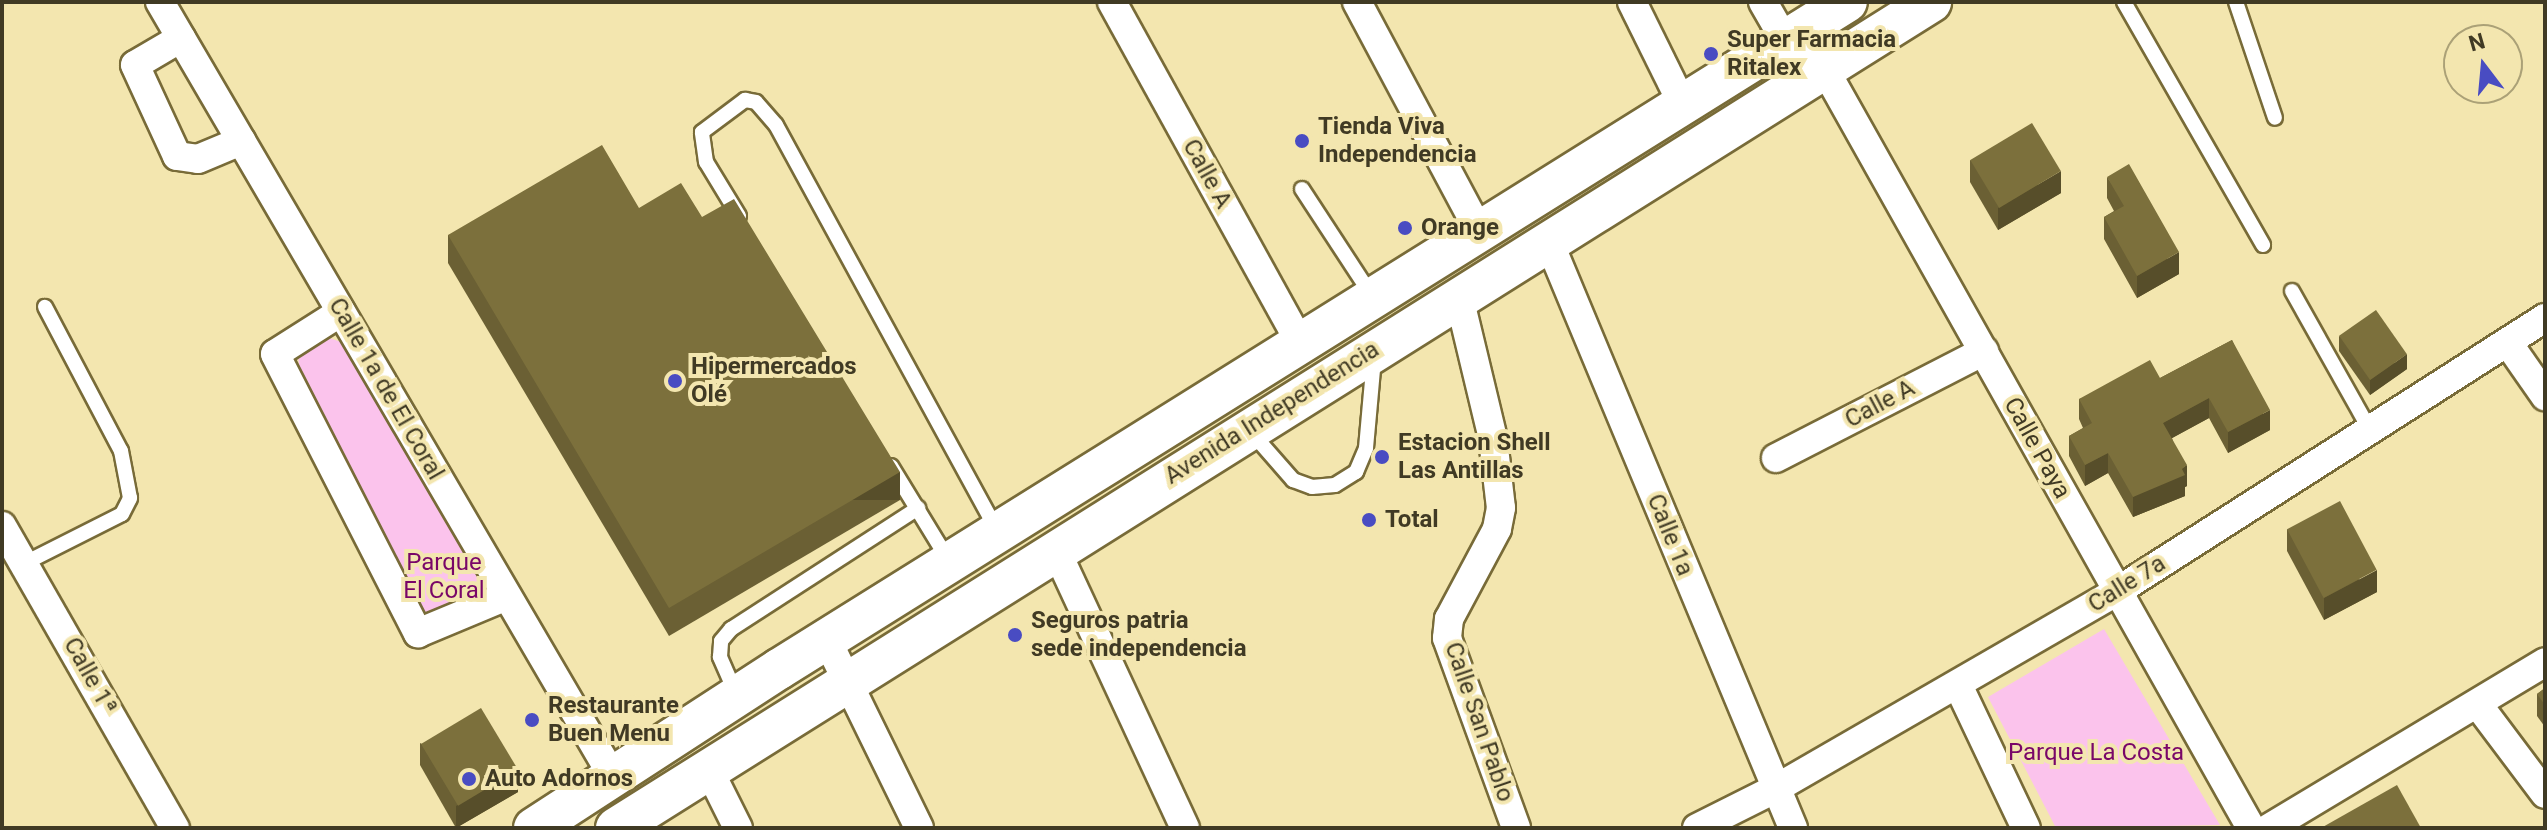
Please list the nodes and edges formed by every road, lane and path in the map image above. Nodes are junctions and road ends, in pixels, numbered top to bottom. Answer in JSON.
{"nodes":[{"id":1,"x":160,"y":2,"type":"edge"},
{"id":2,"x":1112,"y":2,"type":"edge"},
{"id":3,"x":1357,"y":2,"type":"edge"},
{"id":4,"x":1632,"y":2,"type":"edge"},
{"id":5,"x":1763,"y":2,"type":"edge"},
{"id":6,"x":1847,"y":2,"type":"edge"},
{"id":7,"x":1931,"y":2,"type":"edge"},
{"id":8,"x":2124,"y":2,"type":"edge"},
{"id":9,"x":2236,"y":2,"type":"edge"},
{"id":10,"x":181,"y":38,"type":"junction"},
{"id":11,"x":1786,"y":42,"type":"junction"},
{"id":12,"x":1824,"y":68,"type":"junction"},
{"id":13,"x":1683,"y":105,"type":"junction"},
{"id":14,"x":2275,"y":118,"type":"dead end"},
{"id":15,"x":241,"y":141,"type":"junction"},
{"id":16,"x":1302,"y":189,"type":"dead end"},
{"id":17,"x":746,"y":227,"type":"edge"},
{"id":18,"x":1481,"y":234,"type":"junction"},
{"id":19,"x":1549,"y":242,"type":"junction"},
{"id":20,"x":2263,"y":245,"type":"dead end"},
{"id":21,"x":2292,"y":291,"type":"dead end"},
{"id":22,"x":1459,"y":297,"type":"junction"},
{"id":23,"x":1364,"y":306,"type":"junction"},
{"id":24,"x":45,"y":307,"type":"dead end"},
{"id":25,"x":341,"y":312,"type":"junction"},
{"id":26,"x":2545,"y":318,"type":"edge"},
{"id":27,"x":2508,"y":343,"type":"junction"},
{"id":28,"x":1302,"y":346,"type":"junction"},
{"id":29,"x":1375,"y":349,"type":"junction"},
{"id":30,"x":1984,"y":351,"type":"junction"},
{"id":31,"x":2545,"y":396,"type":"edge"},
{"id":32,"x":1248,"y":429,"type":"junction"},
{"id":33,"x":2370,"y":430,"type":"junction"},
{"id":34,"x":1148,"y":441,"type":"junction"},
{"id":35,"x":884,"y":454,"type":"edge"},
{"id":36,"x":1776,"y":458,"type":"dead end"},
{"id":37,"x":1170,"y":477,"type":"junction"},
{"id":38,"x":918,"y":508,"type":"junction"},
{"id":39,"x":2,"y":526,"type":"edge"},
{"id":40,"x":999,"y":534,"type":"junction"},
{"id":41,"x":1056,"y":550,"type":"junction"},
{"id":42,"x":27,"y":562,"type":"junction"},
{"id":43,"x":951,"y":563,"type":"junction"},
{"id":44,"x":2116,"y":592,"type":"junction"},
{"id":45,"x":507,"y":596,"type":"junction"},
{"id":46,"x":827,"y":640,"type":"junction"},
{"id":47,"x":2545,"y":662,"type":"edge"},
{"id":48,"x":847,"y":681,"type":"junction"},
{"id":49,"x":1958,"y":685,"type":"junction"},
{"id":50,"x":737,"y":696,"type":"junction"},
{"id":51,"x":2479,"y":706,"type":"junction"},
{"id":52,"x":708,"y":768,"type":"junction"},
{"id":53,"x":612,"y":775,"type":"junction"},
{"id":54,"x":1775,"y":789,"type":"junction"},
{"id":55,"x":2545,"y":794,"type":"edge"},
{"id":56,"x":175,"y":828,"type":"edge"},
{"id":57,"x":534,"y":828,"type":"edge"},
{"id":58,"x":616,"y":828,"type":"edge"},
{"id":59,"x":738,"y":828,"type":"edge"},
{"id":60,"x":919,"y":828,"type":"edge"},
{"id":61,"x":1185,"y":828,"type":"edge"},
{"id":62,"x":1516,"y":828,"type":"edge"},
{"id":63,"x":1697,"y":828,"type":"edge"},
{"id":64,"x":1793,"y":828,"type":"edge"},
{"id":65,"x":2026,"y":828,"type":"edge"},
{"id":66,"x":2251,"y":828,"type":"edge"},
{"id":67,"x":2269,"y":828,"type":"edge"}],
"edges":[{"from":1,"to":10,"type":"street","name":"Calle 1a de El Coral"},
{"from":2,"to":28,"type":"street","name":"Calle A"},
{"from":3,"to":18,"type":"street"},
{"from":4,"to":13,"type":"street"},
{"from":5,"to":11,"type":"street"},
{"from":6,"to":11,"type":"main road","name":"Avenida Independencia"},
{"from":7,"to":12,"type":"main road","name":"Avenida Independencia"},
{"from":8,"to":20,"type":"lane"},
{"from":9,"to":14,"type":"lane"},
{"from":10,"to":15,"type":"street","name":"Calle 1a de El Coral"},
{"from":10,"to":15,"type":"street"},
{"from":11,"to":12,"type":"street"},
{"from":11,"to":13,"type":"main road","name":"Avenida Independencia"},
{"from":12,"to":19,"type":"main road","name":"Avenida Independencia"},
{"from":12,"to":30,"type":"street","name":"Calle Paya"},
{"from":13,"to":18,"type":"main road","name":"Avenida Independencia"},
{"from":15,"to":25,"type":"street","name":"Calle 1a de El Coral"},
{"from":16,"to":23,"type":"lane"},
{"from":17,"to":40,"type":"lane"},
{"from":18,"to":23,"type":"main road","name":"Avenida Independencia"},
{"from":19,"to":22,"type":"main road","name":"Avenida Independencia"},
{"from":19,"to":54,"type":"street","name":"Calle 1a"},
{"from":21,"to":33,"type":"lane"},
{"from":22,"to":29,"type":"main road","name":"Avenida Independencia"},
{"from":22,"to":62,"type":"street","name":"Calle San Pablo"},
{"from":23,"to":28,"type":"main road","name":"Avenida Independencia"},
{"from":23,"to":29,"type":"main road"},
{"from":24,"to":42,"type":"lane"},
{"from":25,"to":45,"type":"street","name":"Calle 1a de El Coral"},
{"from":25,"to":45,"type":"street"},
{"from":26,"to":27,"type":"street","name":"Calle 7a"},
{"from":27,"to":31,"type":"street"},
{"from":27,"to":33,"type":"street","name":"Calle 7a"},
{"from":28,"to":34,"type":"main road","name":"Avenida Independencia"},
{"from":29,"to":32,"type":"main road","name":"Avenida Independencia"},
{"from":29,"to":32,"type":"lane"},
{"from":30,"to":36,"type":"street","name":"Calle A"},
{"from":30,"to":44,"type":"street","name":"Calle Paya"},
{"from":32,"to":37,"type":"main road","name":"Avenida Independencia"},
{"from":33,"to":44,"type":"street","name":"Calle 7a"},
{"from":34,"to":37,"type":"main road"},
{"from":34,"to":40,"type":"main road","name":"Avenida Independencia"},
{"from":35,"to":38,"type":"lane"},
{"from":37,"to":41,"type":"main road","name":"Avenida Independencia"},
{"from":38,"to":43,"type":"lane"},
{"from":38,"to":50,"type":"lane"},
{"from":39,"to":42,"type":"street","name":"Calle 1ª"},
{"from":40,"to":43,"type":"main road","name":"Avenida Independencia"},
{"from":41,"to":48,"type":"main road","name":"Avenida Independencia"},
{"from":41,"to":61,"type":"street"},
{"from":42,"to":56,"type":"street","name":"Calle 1ª"},
{"from":43,"to":46,"type":"main road","name":"Avenida Independencia"},
{"from":44,"to":49,"type":"street","name":"Calle 7a"},
{"from":44,"to":66,"type":"street","name":"Calle Paya"},
{"from":45,"to":53,"type":"street","name":"Calle 1a de El Coral"},
{"from":46,"to":48,"type":"street"},
{"from":46,"to":50,"type":"main road","name":"Avenida Independencia"},
{"from":47,"to":51,"type":"street"},
{"from":48,"to":52,"type":"main road","name":"Avenida Independencia"},
{"from":48,"to":60,"type":"street"},
{"from":49,"to":54,"type":"street","name":"Calle 7a"},
{"from":49,"to":65,"type":"street"},
{"from":50,"to":53,"type":"main road","name":"Avenida Independencia"},
{"from":51,"to":55,"type":"street"},
{"from":51,"to":67,"type":"street"},
{"from":52,"to":58,"type":"main road","name":"Avenida Independencia"},
{"from":52,"to":59,"type":"street"},
{"from":53,"to":57,"type":"main road","name":"Avenida Independencia"},
{"from":54,"to":63,"type":"street","name":"Calle 7a"},
{"from":54,"to":64,"type":"street","name":"Calle 1a"}]}
